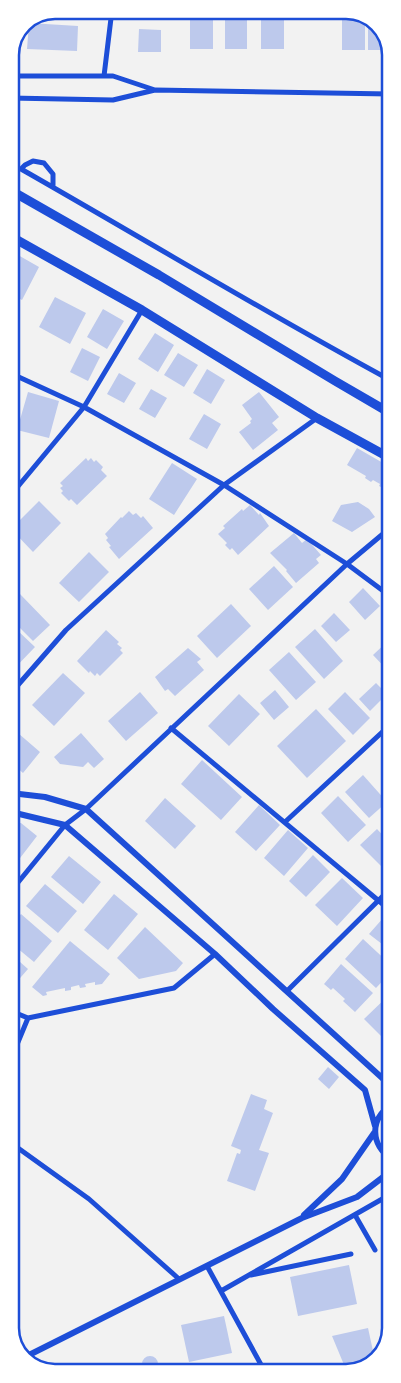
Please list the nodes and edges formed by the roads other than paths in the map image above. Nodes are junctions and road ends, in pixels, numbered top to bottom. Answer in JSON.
{"nodes":[{"id":1,"x":111,"y":19,"type":"edge"},
{"id":2,"x":19,"y":76,"type":"edge"},
{"id":3,"x":104,"y":76,"type":"junction"},
{"id":4,"x":155,"y":90,"type":"junction"},
{"id":5,"x":382,"y":94,"type":"edge"},
{"id":6,"x":19,"y":98,"type":"edge"},
{"id":7,"x":53,"y":187,"type":"junction"},
{"id":8,"x":19,"y":195,"type":"edge"},
{"id":9,"x":19,"y":241,"type":"edge"},
{"id":10,"x":142,"y":310,"type":"junction"},
{"id":11,"x":19,"y":376,"type":"edge"},
{"id":12,"x":382,"y":376,"type":"edge"},
{"id":13,"x":84,"y":407,"type":"junction"},
{"id":14,"x":382,"y":408,"type":"edge"},
{"id":15,"x":317,"y":418,"type":"junction"},
{"id":16,"x":382,"y":454,"type":"edge"},
{"id":17,"x":19,"y":485,"type":"edge"},
{"id":18,"x":224,"y":485,"type":"junction"},
{"id":19,"x":382,"y":535,"type":"edge"},
{"id":20,"x":347,"y":564,"type":"junction"},
{"id":21,"x":382,"y":590,"type":"edge"},
{"id":22,"x":19,"y":683,"type":"edge"},
{"id":23,"x":171,"y":728,"type":"junction"},
{"id":24,"x":382,"y":731,"type":"edge"},
{"id":25,"x":19,"y":794,"type":"edge"},
{"id":26,"x":86,"y":809,"type":"junction"},
{"id":27,"x":19,"y":814,"type":"edge"},
{"id":28,"x":285,"y":822,"type":"junction"},
{"id":29,"x":66,"y":825,"type":"junction"},
{"id":30,"x":19,"y":882,"type":"edge"},
{"id":31,"x":382,"y":896,"type":"edge"},
{"id":32,"x":378,"y":900,"type":"junction"},
{"id":33,"x":382,"y":903,"type":"edge"},
{"id":34,"x":216,"y":954,"type":"junction"},
{"id":35,"x":287,"y":991,"type":"junction"},
{"id":36,"x":19,"y":1014,"type":"edge"},
{"id":37,"x":28,"y":1018,"type":"junction"},
{"id":38,"x":19,"y":1040,"type":"edge"},
{"id":39,"x":382,"y":1078,"type":"edge"},
{"id":40,"x":382,"y":1112,"type":"edge"},
{"id":41,"x":375,"y":1126,"type":"junction"},
{"id":42,"x":374,"y":1133,"type":"junction"},
{"id":43,"x":19,"y":1149,"type":"edge"},
{"id":44,"x":382,"y":1150,"type":"edge"},
{"id":45,"x":382,"y":1178,"type":"edge"},
{"id":46,"x":382,"y":1199,"type":"edge"},
{"id":47,"x":354,"y":1215,"type":"junction"},
{"id":48,"x":302,"y":1218,"type":"junction"},
{"id":49,"x":375,"y":1250,"type":"dead end"},
{"id":50,"x":351,"y":1254,"type":"dead end"},
{"id":51,"x":207,"y":1266,"type":"junction"},
{"id":52,"x":245,"y":1277,"type":"junction"},
{"id":53,"x":179,"y":1279,"type":"junction"},
{"id":54,"x":221,"y":1291,"type":"junction"},
{"id":55,"x":30,"y":1354,"type":"edge"},
{"id":56,"x":261,"y":1364,"type":"edge"}],
"edges":[{"from":1,"to":3,"type":"street"},
{"from":2,"to":3,"type":"street"},
{"from":3,"to":4,"type":"street"},
{"from":4,"to":5,"type":"street"},
{"from":4,"to":6,"type":"street"},
{"from":7,"to":7,"type":"street"},
{"from":7,"to":12,"type":"street"},
{"from":8,"to":14,"type":"highway"},
{"from":9,"to":10,"type":"highway"},
{"from":10,"to":13,"type":"street"},
{"from":10,"to":15,"type":"highway"},
{"from":11,"to":13,"type":"street"},
{"from":13,"to":17,"type":"street"},
{"from":13,"to":18,"type":"street"},
{"from":15,"to":16,"type":"highway"},
{"from":15,"to":18,"type":"street"},
{"from":18,"to":20,"type":"street"},
{"from":18,"to":22,"type":"street"},
{"from":19,"to":20,"type":"street"},
{"from":20,"to":21,"type":"street"},
{"from":20,"to":23,"type":"street"},
{"from":23,"to":26,"type":"street"},
{"from":23,"to":28,"type":"street"},
{"from":24,"to":28,"type":"street"},
{"from":25,"to":26,"type":"street"},
{"from":26,"to":29,"type":"street"},
{"from":26,"to":35,"type":"street"},
{"from":27,"to":29,"type":"street"},
{"from":28,"to":32,"type":"street"},
{"from":29,"to":30,"type":"street"},
{"from":29,"to":34,"type":"street"},
{"from":31,"to":32,"type":"street"},
{"from":32,"to":33,"type":"street"},
{"from":32,"to":35,"type":"street"},
{"from":34,"to":37,"type":"street"},
{"from":34,"to":41,"type":"street"},
{"from":35,"to":39,"type":"street"},
{"from":36,"to":37,"type":"street"},
{"from":37,"to":38,"type":"street"},
{"from":40,"to":41,"type":"street"},
{"from":41,"to":42,"type":"street"},
{"from":42,"to":44,"type":"street"},
{"from":42,"to":48,"type":"street"},
{"from":43,"to":53,"type":"street"},
{"from":45,"to":48,"type":"street"},
{"from":46,"to":47,"type":"street"},
{"from":47,"to":49,"type":"street"},
{"from":47,"to":52,"type":"street"},
{"from":48,"to":51,"type":"street"},
{"from":50,"to":52,"type":"street"},
{"from":51,"to":53,"type":"street"},
{"from":51,"to":54,"type":"street"},
{"from":52,"to":54,"type":"street"},
{"from":53,"to":55,"type":"street"},
{"from":54,"to":56,"type":"street"}]}
